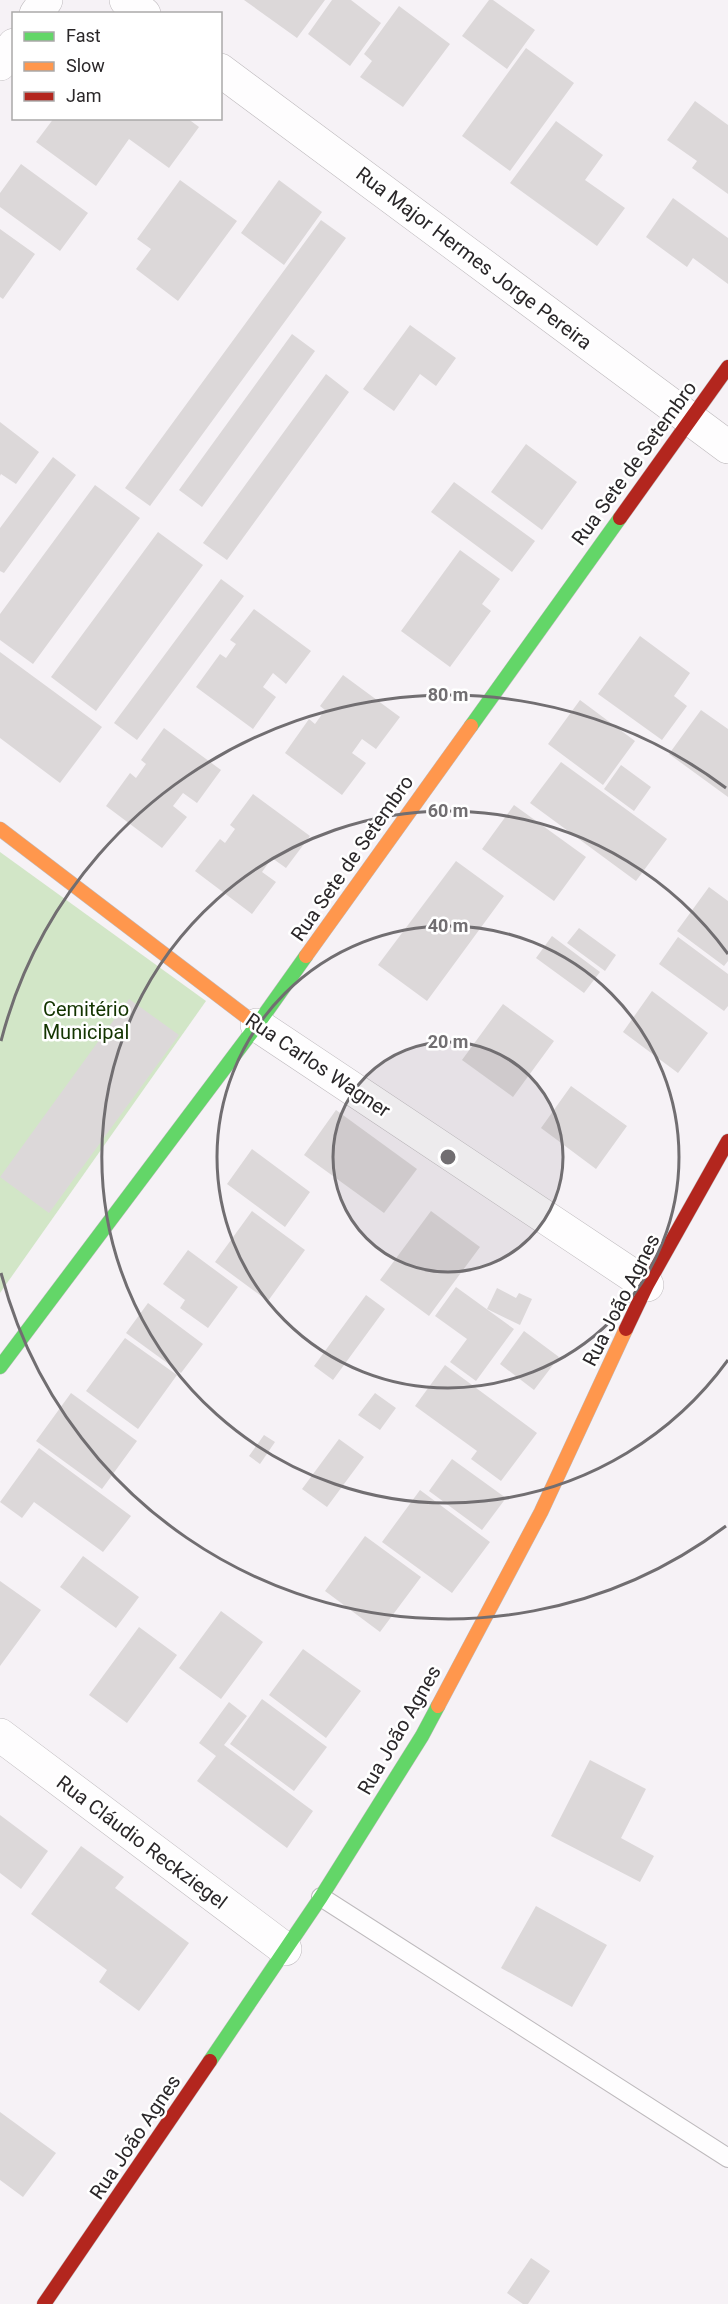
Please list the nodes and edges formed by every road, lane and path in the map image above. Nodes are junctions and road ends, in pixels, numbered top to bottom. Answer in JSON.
{"nodes":[{"id":1,"x":126,"y":0,"type":"edge"},
{"id":2,"x":141,"y":12,"type":"edge"},
{"id":3,"x":12,"y":48,"type":"edge"},
{"id":4,"x":0,"y":64,"type":"edge"},
{"id":5,"x":222,"y":71,"type":"edge"},
{"id":6,"x":728,"y":367,"type":"edge"},
{"id":7,"x":690,"y":418,"type":"junction"},
{"id":8,"x":728,"y":447,"type":"edge"},
{"id":9,"x":0,"y":828,"type":"edge"},
{"id":10,"x":257,"y":1025,"type":"junction"},
{"id":11,"x":728,"y":1141,"type":"edge"},
{"id":12,"x":647,"y":1285,"type":"junction"},
{"id":13,"x":0,"y":1367,"type":"edge"},
{"id":14,"x":0,"y":1735,"type":"edge"},
{"id":15,"x":321,"y":1897,"type":"junction"},
{"id":16,"x":285,"y":1949,"type":"junction"},
{"id":17,"x":728,"y":2158,"type":"edge"},
{"id":18,"x":44,"y":2304,"type":"edge"}],
"edges":[{"from":1,"to":2,"type":"street"},
{"from":3,"to":4,"type":"street"},
{"from":5,"to":7,"type":"street","name":"Rua Major Hermes Jorge Pereira"},
{"from":6,"to":7,"type":"street","name":"Rua Sete de Setembro"},
{"from":7,"to":8,"type":"street","name":"Rua Major Hermes Jorge Pereira"},
{"from":7,"to":10,"type":"street","name":"Rua Sete de Setembro"},
{"from":9,"to":10,"type":"street","name":"Rua Carlos Wagner"},
{"from":10,"to":12,"type":"street","name":"Rua Carlos Wagner"},
{"from":10,"to":13,"type":"street","name":"Rua Sete de Setembro"},
{"from":11,"to":12,"type":"street","name":"Rua João Agnes"},
{"from":12,"to":15,"type":"street","name":"Rua João Agnes"},
{"from":14,"to":16,"type":"street","name":"Rua Cláudio Reckziegel"},
{"from":15,"to":16,"type":"street","name":"Rua João Agnes"},
{"from":15,"to":17,"type":"lane"},
{"from":16,"to":18,"type":"street","name":"Rua João Agnes"}]}
